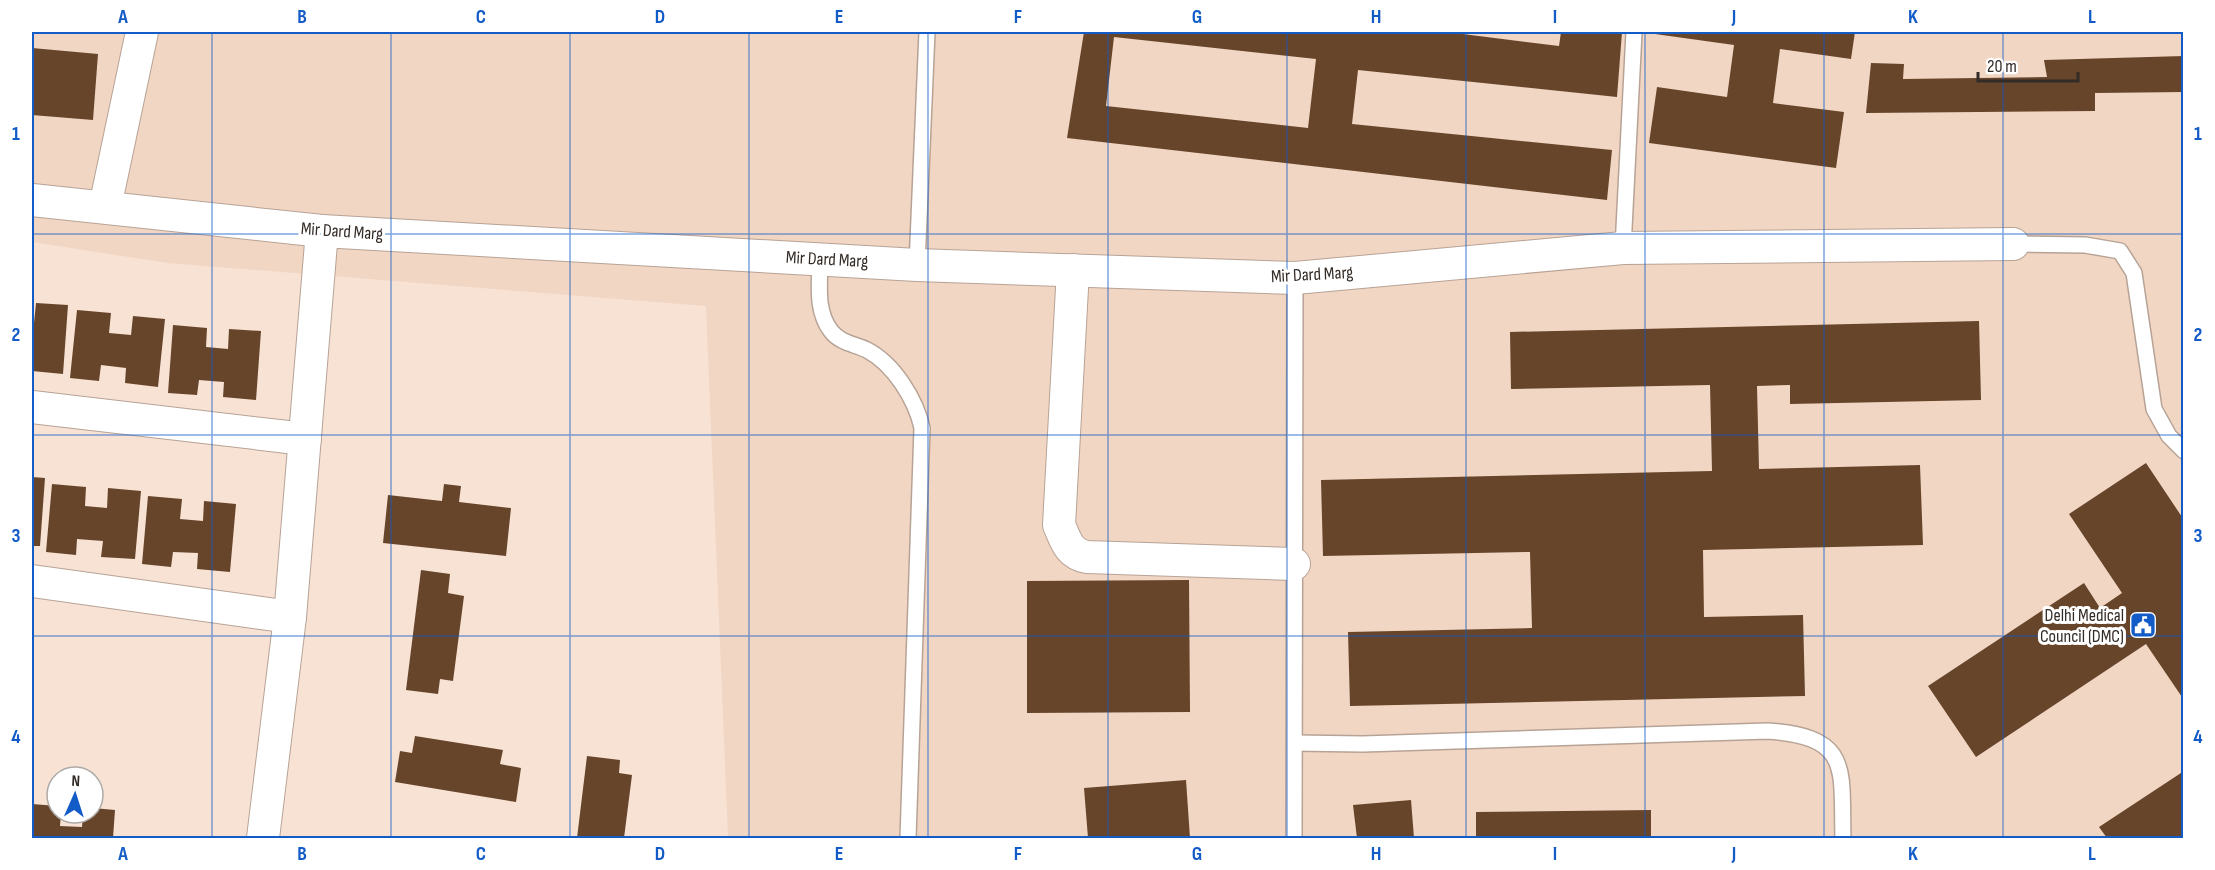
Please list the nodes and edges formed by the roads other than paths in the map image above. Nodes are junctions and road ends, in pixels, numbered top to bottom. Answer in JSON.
{"nodes":[{"id":1,"x":142,"y":32,"type":"edge"},
{"id":2,"x":927,"y":32,"type":"edge"},
{"id":3,"x":1634,"y":32,"type":"edge"},
{"id":4,"x":32,"y":200,"type":"edge"},
{"id":5,"x":105,"y":207,"type":"junction"},
{"id":6,"x":322,"y":231,"type":"junction"},
{"id":7,"x":2013,"y":244,"type":"joint"},
{"id":8,"x":1623,"y":248,"type":"junction"},
{"id":9,"x":820,"y":259,"type":"junction"},
{"id":10,"x":917,"y":265,"type":"junction"},
{"id":11,"x":1073,"y":270,"type":"junction"},
{"id":12,"x":1295,"y":278,"type":"junction"},
{"id":13,"x":32,"y":407,"type":"edge"},
{"id":14,"x":305,"y":439,"type":"junction"},
{"id":15,"x":2184,"y":451,"type":"edge"},
{"id":16,"x":1294,"y":564,"type":"junction"},
{"id":17,"x":32,"y":581,"type":"edge"},
{"id":18,"x":290,"y":617,"type":"junction"},
{"id":19,"x":1295,"y":743,"type":"junction"},
{"id":20,"x":263,"y":838,"type":"edge"},
{"id":21,"x":908,"y":838,"type":"edge"},
{"id":22,"x":1294,"y":838,"type":"edge"},
{"id":23,"x":1843,"y":838,"type":"edge"}],
"edges":[{"from":1,"to":5,"type":"street"},
{"from":2,"to":10,"type":"lane"},
{"from":3,"to":8,"type":"lane"},
{"from":4,"to":5,"type":"street","name":"Mir Dard Marg"},
{"from":5,"to":6,"type":"street","name":"Mir Dard Marg"},
{"from":6,"to":9,"type":"street","name":"Mir Dard Marg"},
{"from":6,"to":14,"type":"street"},
{"from":7,"to":8,"type":"street","name":"Mir Dard Marg"},
{"from":7,"to":15,"type":"lane"},
{"from":8,"to":12,"type":"street","name":"Mir Dard Marg"},
{"from":9,"to":10,"type":"street","name":"Mir Dard Marg"},
{"from":9,"to":21,"type":"lane"},
{"from":10,"to":11,"type":"street","name":"Mir Dard Marg"},
{"from":11,"to":12,"type":"street","name":"Mir Dard Marg"},
{"from":11,"to":16,"type":"street"},
{"from":12,"to":16,"type":"lane"},
{"from":13,"to":14,"type":"street"},
{"from":14,"to":18,"type":"street"},
{"from":16,"to":19,"type":"lane"},
{"from":17,"to":18,"type":"street"},
{"from":18,"to":20,"type":"street"},
{"from":19,"to":22,"type":"lane"},
{"from":19,"to":23,"type":"lane"}]}
